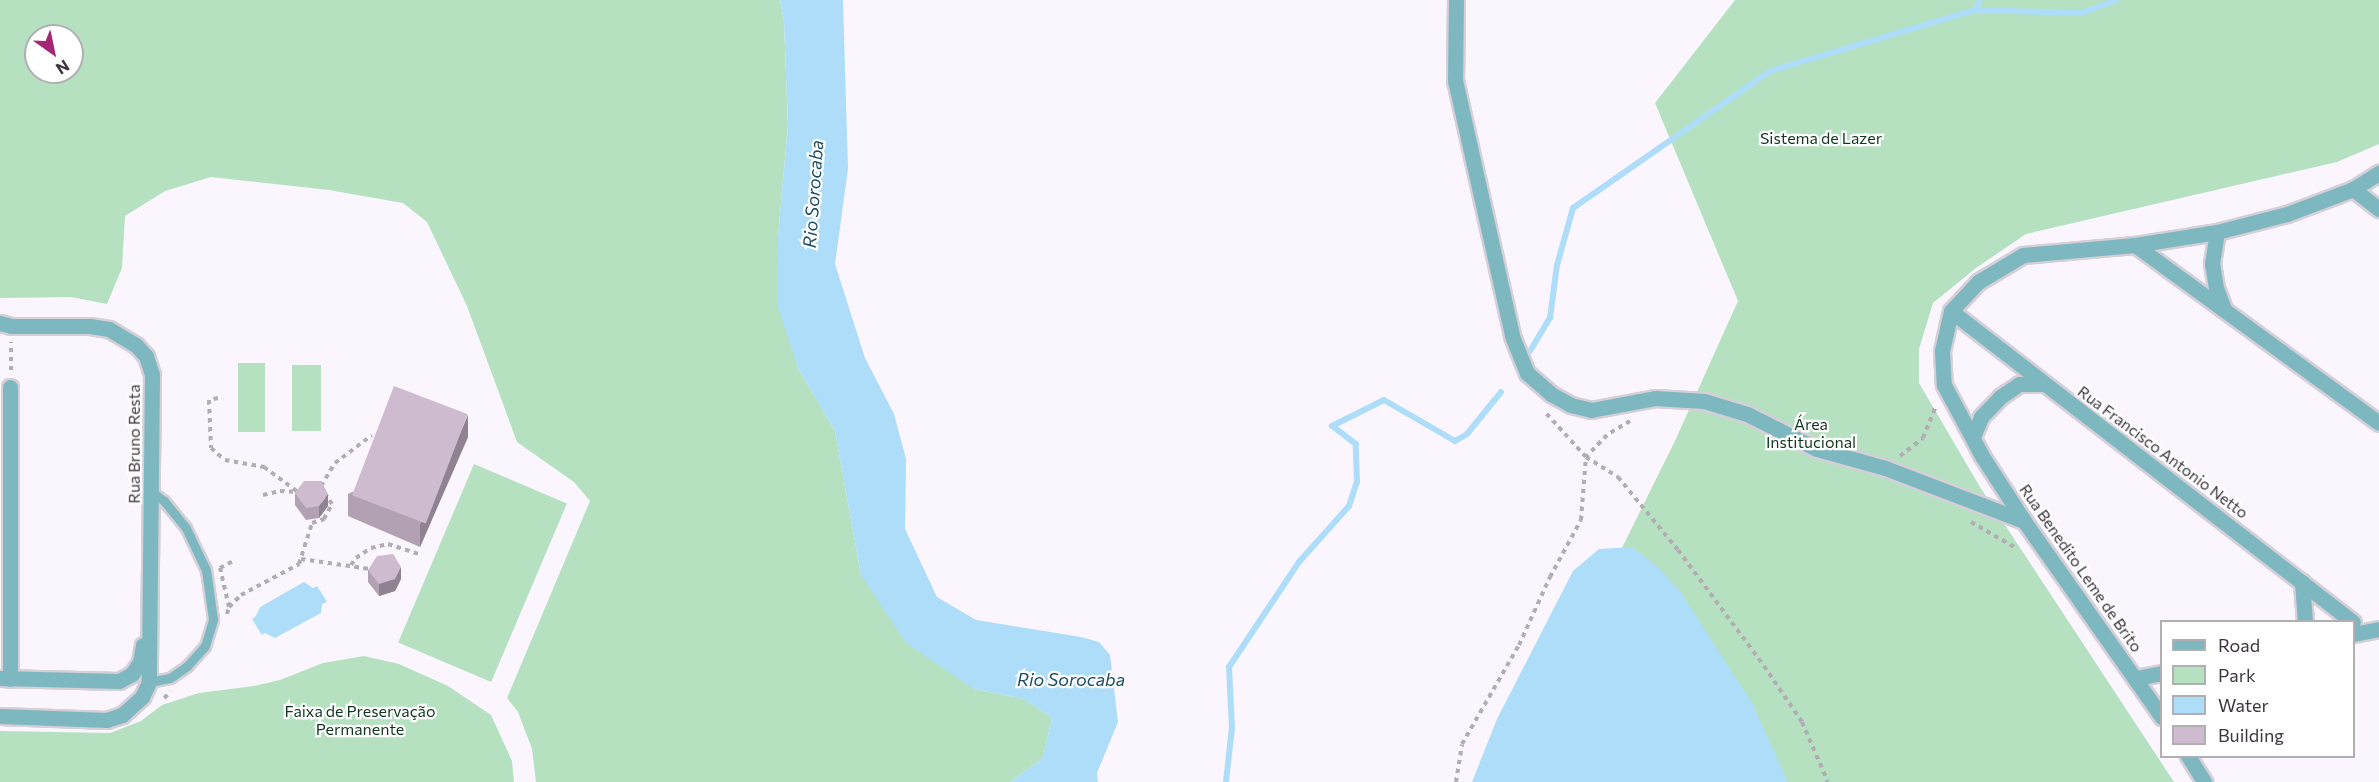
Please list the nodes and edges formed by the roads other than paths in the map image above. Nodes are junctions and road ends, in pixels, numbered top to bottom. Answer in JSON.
{"nodes":[{"id":1,"x":1456,"y":0,"type":"edge"},
{"id":2,"x":2379,"y":173,"type":"edge"},
{"id":3,"x":2353,"y":189,"type":"junction"},
{"id":4,"x":2379,"y":209,"type":"edge"},
{"id":5,"x":2217,"y":232,"type":"junction"},
{"id":6,"x":2135,"y":245,"type":"junction"},
{"id":7,"x":2224,"y":309,"type":"junction"},
{"id":8,"x":1951,"y":311,"type":"junction"},
{"id":9,"x":6,"y":324,"type":"edge"},
{"id":10,"x":2044,"y":384,"type":"junction"},
{"id":11,"x":10,"y":387,"type":"road end"},
{"id":12,"x":2379,"y":423,"type":"edge"},
{"id":13,"x":1973,"y":437,"type":"junction"},
{"id":14,"x":152,"y":492,"type":"junction"},
{"id":15,"x":2024,"y":521,"type":"junction"},
{"id":16,"x":2302,"y":582,"type":"junction"},
{"id":17,"x":148,"y":616,"type":"junction"},
{"id":18,"x":2305,"y":620,"type":"edge"},
{"id":19,"x":2350,"y":620,"type":"edge"},
{"id":20,"x":2160,"y":674,"type":"edge"},
{"id":21,"x":5,"y":678,"type":"edge"},
{"id":22,"x":2136,"y":678,"type":"junction"},
{"id":23,"x":148,"y":682,"type":"junction"},
{"id":24,"x":2160,"y":714,"type":"edge"},
{"id":25,"x":0,"y":716,"type":"edge"},
{"id":26,"x":2189,"y":758,"type":"edge"},
{"id":27,"x":2204,"y":782,"type":"edge"}],
"edges":[{"from":1,"to":15,"type":"street"},
{"from":2,"to":3,"type":"street"},
{"from":3,"to":4,"type":"street"},
{"from":3,"to":5,"type":"street"},
{"from":5,"to":6,"type":"street"},
{"from":5,"to":7,"type":"street"},
{"from":6,"to":7,"type":"street"},
{"from":6,"to":8,"type":"street"},
{"from":7,"to":12,"type":"street"},
{"from":8,"to":10,"type":"street","name":"Rua Francisco Antonio Netto"},
{"from":8,"to":13,"type":"street","name":"Rua Benedito Leme de Brito"},
{"from":9,"to":14,"type":"street","name":"Rua Bruno Resta"},
{"from":10,"to":13,"type":"street"},
{"from":10,"to":16,"type":"street","name":"Rua Francisco Antonio Netto"},
{"from":11,"to":21,"type":"street"},
{"from":13,"to":15,"type":"street","name":"Rua Benedito Leme de Brito"},
{"from":14,"to":17,"type":"street","name":"Rua Bruno Resta"},
{"from":14,"to":23,"type":"lane"},
{"from":15,"to":22,"type":"street","name":"Rua Benedito Leme de Brito"},
{"from":16,"to":18,"type":"street"},
{"from":16,"to":19,"type":"street","name":"Rua Francisco Antonio Netto"},
{"from":17,"to":21,"type":"street"},
{"from":17,"to":23,"type":"street"},
{"from":20,"to":22,"type":"street"},
{"from":22,"to":24,"type":"street","name":"Rua Benedito Leme de Brito"},
{"from":23,"to":25,"type":"street"},
{"from":26,"to":27,"type":"street"}]}
